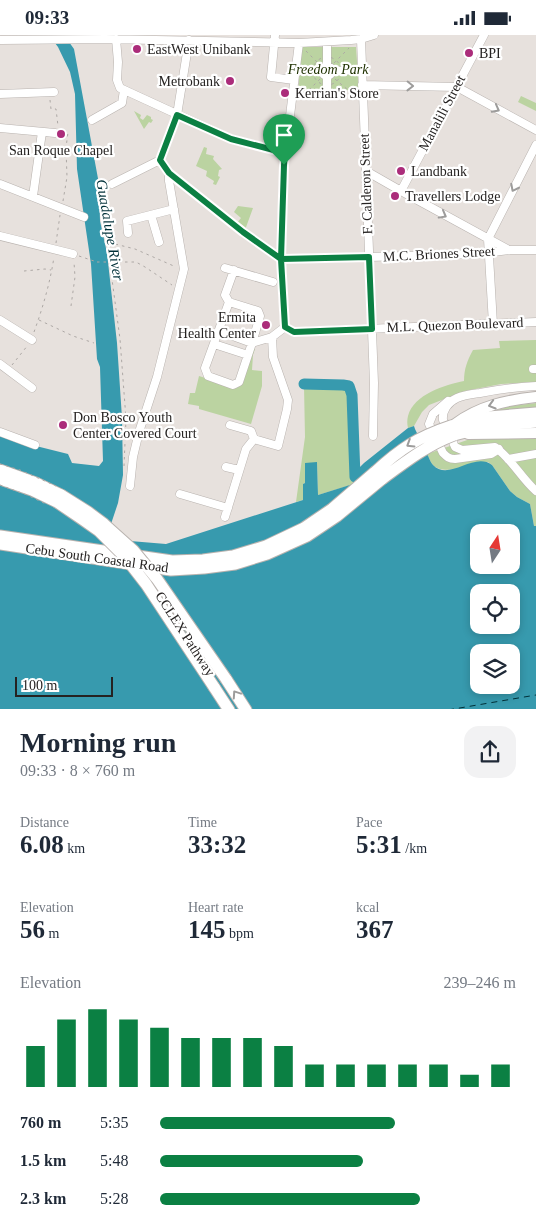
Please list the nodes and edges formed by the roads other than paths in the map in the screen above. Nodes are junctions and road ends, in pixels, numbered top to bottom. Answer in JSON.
{"nodes":[{"id":1,"x":374,"y":35,"type":"edge"},
{"id":2,"x":484,"y":35,"type":"edge"},
{"id":3,"x":34,"y":37,"type":"edge"},
{"id":4,"x":104,"y":37,"type":"edge"},
{"id":5,"x":139,"y":37,"type":"edge"},
{"id":6,"x":121,"y":38,"type":"edge"},
{"id":7,"x":217,"y":38,"type":"edge"},
{"id":8,"x":275,"y":38,"type":"edge"},
{"id":9,"x":361,"y":39,"type":"junction"},
{"id":10,"x":0,"y":40,"type":"edge"},
{"id":11,"x":189,"y":41,"type":"junction"},
{"id":12,"x":327,"y":42,"type":"junction"},
{"id":13,"x":301,"y":45,"type":"junction"},
{"id":14,"x":358,"y":69,"type":"dead end"},
{"id":15,"x":300,"y":71,"type":"dead end"},
{"id":16,"x":327,"y":71,"type":"junction"},
{"id":17,"x":294,"y":80,"type":"junction"},
{"id":18,"x":362,"y":85,"type":"junction"},
{"id":19,"x":457,"y":87,"type":"junction"},
{"id":20,"x":124,"y":90,"type":"junction"},
{"id":21,"x":327,"y":90,"type":"dead end"},
{"id":22,"x":52,"y":92,"type":"road end"},
{"id":23,"x":0,"y":93,"type":"edge"},
{"id":24,"x":177,"y":115,"type":"junction"},
{"id":25,"x":92,"y":120,"type":"dead end"},
{"id":26,"x":0,"y":128,"type":"edge"},
{"id":27,"x":536,"y":130,"type":"edge"},
{"id":28,"x":42,"y":132,"type":"junction"},
{"id":29,"x":55,"y":133,"type":"road end"},
{"id":30,"x":536,"y":145,"type":"edge"},
{"id":31,"x":285,"y":153,"type":"junction"},
{"id":32,"x":160,"y":160,"type":"junction"},
{"id":33,"x":366,"y":171,"type":"junction"},
{"id":34,"x":169,"y":173,"type":"junction"},
{"id":35,"x":112,"y":183,"type":"dead end"},
{"id":36,"x":0,"y":184,"type":"edge"},
{"id":37,"x":401,"y":191,"type":"junction"},
{"id":38,"x":33,"y":196,"type":"junction"},
{"id":39,"x":174,"y":209,"type":"junction"},
{"id":40,"x":151,"y":215,"type":"junction"},
{"id":41,"x":84,"y":217,"type":"dead end"},
{"id":42,"x":128,"y":233,"type":"dead end"},
{"id":43,"x":0,"y":237,"type":"edge"},
{"id":44,"x":488,"y":239,"type":"junction"},
{"id":45,"x":159,"y":242,"type":"dead end"},
{"id":46,"x":509,"y":250,"type":"junction"},
{"id":47,"x":536,"y":251,"type":"edge"},
{"id":48,"x":489,"y":253,"type":"junction"},
{"id":49,"x":74,"y":254,"type":"road end"},
{"id":50,"x":369,"y":257,"type":"junction"},
{"id":51,"x":281,"y":259,"type":"junction"},
{"id":52,"x":225,"y":268,"type":"dead end"},
{"id":53,"x":234,"y":270,"type":"junction"},
{"id":54,"x":273,"y":282,"type":"dead end"},
{"id":55,"x":229,"y":302,"type":"junction"},
{"id":56,"x":0,"y":320,"type":"edge"},
{"id":57,"x":536,"y":322,"type":"edge"},
{"id":58,"x":493,"y":324,"type":"junction"},
{"id":59,"x":285,"y":327,"type":"junction"},
{"id":60,"x":372,"y":329,"type":"junction"},
{"id":61,"x":219,"y":331,"type":"junction"},
{"id":62,"x":272,"y":337,"type":"junction"},
{"id":63,"x":32,"y":340,"type":"road end"},
{"id":64,"x":252,"y":343,"type":"junction"},
{"id":65,"x":214,"y":344,"type":"junction"},
{"id":66,"x":248,"y":355,"type":"junction"},
{"id":67,"x":0,"y":364,"type":"edge"},
{"id":68,"x":536,"y":385,"type":"edge"},
{"id":69,"x":32,"y":388,"type":"dead end"},
{"id":70,"x":536,"y":397,"type":"edge"},
{"id":71,"x":457,"y":399,"type":"junction"},
{"id":72,"x":536,"y":413,"type":"edge"},
{"id":73,"x":536,"y":422,"type":"edge"},
{"id":74,"x":230,"y":425,"type":"dead end"},
{"id":75,"x":454,"y":430,"type":"junction"},
{"id":76,"x":0,"y":432,"type":"edge"},
{"id":77,"x":536,"y":433,"type":"edge"},
{"id":78,"x":373,"y":436,"type":"dead end"},
{"id":79,"x":254,"y":439,"type":"junction"},
{"id":80,"x":35,"y":445,"type":"dead end"},
{"id":81,"x":499,"y":449,"type":"junction"},
{"id":82,"x":536,"y":454,"type":"edge"},
{"id":83,"x":508,"y":459,"type":"junction"},
{"id":84,"x":226,"y":467,"type":"dead end"},
{"id":85,"x":0,"y":470,"type":"edge"},
{"id":86,"x":239,"y":470,"type":"junction"},
{"id":87,"x":0,"y":479,"type":"edge"},
{"id":88,"x":130,"y":486,"type":"dead end"},
{"id":89,"x":536,"y":491,"type":"edge"},
{"id":90,"x":180,"y":494,"type":"dead end"},
{"id":91,"x":228,"y":508,"type":"junction"},
{"id":92,"x":225,"y":517,"type":"dead end"},
{"id":93,"x":0,"y":536,"type":"edge"},
{"id":94,"x":0,"y":544,"type":"edge"},
{"id":95,"x":229,"y":709,"type":"edge"},
{"id":96,"x":246,"y":709,"type":"edge"}],
"edges":[{"from":1,"to":9,"type":"street"},
{"from":2,"to":19,"type":"street","name":"Manalili Street"},
{"from":3,"to":4,"type":"street"},
{"from":3,"to":10,"type":"street"},
{"from":4,"to":6,"type":"street"},
{"from":5,"to":6,"type":"street"},
{"from":5,"to":11,"type":"street"},
{"from":6,"to":20,"type":"street"},
{"from":7,"to":8,"type":"street"},
{"from":7,"to":11,"type":"street"},
{"from":8,"to":13,"type":"street"},
{"from":8,"to":17,"type":"street"},
{"from":9,"to":12,"type":"street"},
{"from":9,"to":18,"type":"street","name":"F. Calderon Street"},
{"from":11,"to":24,"type":"street"},
{"from":12,"to":13,"type":"street"},
{"from":12,"to":16,"type":"street"},
{"from":13,"to":17,"type":"street"},
{"from":14,"to":16,"type":"street"},
{"from":15,"to":16,"type":"street"},
{"from":16,"to":21,"type":"street"},
{"from":17,"to":31,"type":"street"},
{"from":18,"to":19,"type":"street","one_way":true},
{"from":18,"to":33,"type":"street","name":"F. Calderon Street"},
{"from":19,"to":27,"type":"street","one_way":true},
{"from":19,"to":37,"type":"street","name":"Manalili Street"},
{"from":20,"to":24,"type":"street"},
{"from":20,"to":25,"type":"street"},
{"from":22,"to":23,"type":"street"},
{"from":24,"to":31,"type":"street"},
{"from":24,"to":32,"type":"street"},
{"from":26,"to":28,"type":"street"},
{"from":28,"to":29,"type":"street"},
{"from":28,"to":38,"type":"street"},
{"from":30,"to":44,"type":"street","one_way":true},
{"from":31,"to":51,"type":"street"},
{"from":32,"to":34,"type":"street"},
{"from":32,"to":35,"type":"street"},
{"from":33,"to":37,"type":"street"},
{"from":33,"to":50,"type":"street","name":"F. Calderon Street"},
{"from":34,"to":39,"type":"street"},
{"from":34,"to":51,"type":"street"},
{"from":36,"to":38,"type":"street"},
{"from":37,"to":44,"type":"street","one_way":true},
{"from":38,"to":41,"type":"street"},
{"from":39,"to":40,"type":"street"},
{"from":39,"to":88,"type":"street"},
{"from":40,"to":42,"type":"street"},
{"from":40,"to":45,"type":"street"},
{"from":43,"to":49,"type":"street"},
{"from":44,"to":46,"type":"street"},
{"from":44,"to":48,"type":"street"},
{"from":46,"to":47,"type":"street","name":"M.C. Briones Street"},
{"from":46,"to":48,"type":"street","name":"M.C. Briones Street"},
{"from":48,"to":50,"type":"street","name":"M.C. Briones Street"},
{"from":48,"to":58,"type":"street"},
{"from":50,"to":51,"type":"street","name":"M.C. Briones Street"},
{"from":50,"to":60,"type":"street","name":"F. Calderon Street"},
{"from":51,"to":59,"type":"street"},
{"from":52,"to":53,"type":"street"},
{"from":53,"to":54,"type":"street"},
{"from":53,"to":55,"type":"street"},
{"from":55,"to":61,"type":"street"},
{"from":55,"to":64,"type":"street"},
{"from":56,"to":63,"type":"street"},
{"from":57,"to":58,"type":"street","name":"M.L. Quezon Boulevard"},
{"from":58,"to":60,"type":"street","name":"M.L. Quezon Boulevard"},
{"from":59,"to":60,"type":"street","name":"M.L. Quezon Boulevard"},
{"from":59,"to":62,"type":"street"},
{"from":60,"to":78,"type":"street","name":"F. Calderon Street"},
{"from":61,"to":64,"type":"street"},
{"from":61,"to":65,"type":"street"},
{"from":62,"to":64,"type":"street"},
{"from":62,"to":79,"type":"street"},
{"from":64,"to":66,"type":"street"},
{"from":65,"to":66,"type":"street"},
{"from":65,"to":66,"type":"street"},
{"from":67,"to":69,"type":"street"},
{"from":68,"to":71,"type":"street"},
{"from":70,"to":75,"type":"main road","name":"Cebu South Coastal Road","one_way":true},
{"from":71,"to":81,"type":"street"},
{"from":71,"to":81,"type":"street"},
{"from":72,"to":75,"type":"highway","name":"Cebu South Coastal Road"},
{"from":73,"to":75,"type":"highway","name":"Cebu South Coastal Road"},
{"from":74,"to":79,"type":"street"},
{"from":75,"to":77,"type":"main road","name":"Cebu South Coastal Road"},
{"from":75,"to":93,"type":"highway","name":"Cebu South Coastal Road","one_way":true,"bridge":true},
{"from":75,"to":94,"type":"highway","name":"Cebu South Coastal Road","bridge":true},
{"from":76,"to":80,"type":"street"},
{"from":79,"to":86,"type":"street"},
{"from":81,"to":83,"type":"street"},
{"from":82,"to":83,"type":"street"},
{"from":83,"to":89,"type":"street"},
{"from":84,"to":86,"type":"street"},
{"from":96,"to":85,"type":"highway","one_way":true,"bridge":true},
{"from":86,"to":91,"type":"street"},
{"from":87,"to":95,"type":"highway","bridge":true},
{"from":90,"to":91,"type":"street"},
{"from":91,"to":92,"type":"street"}]}
